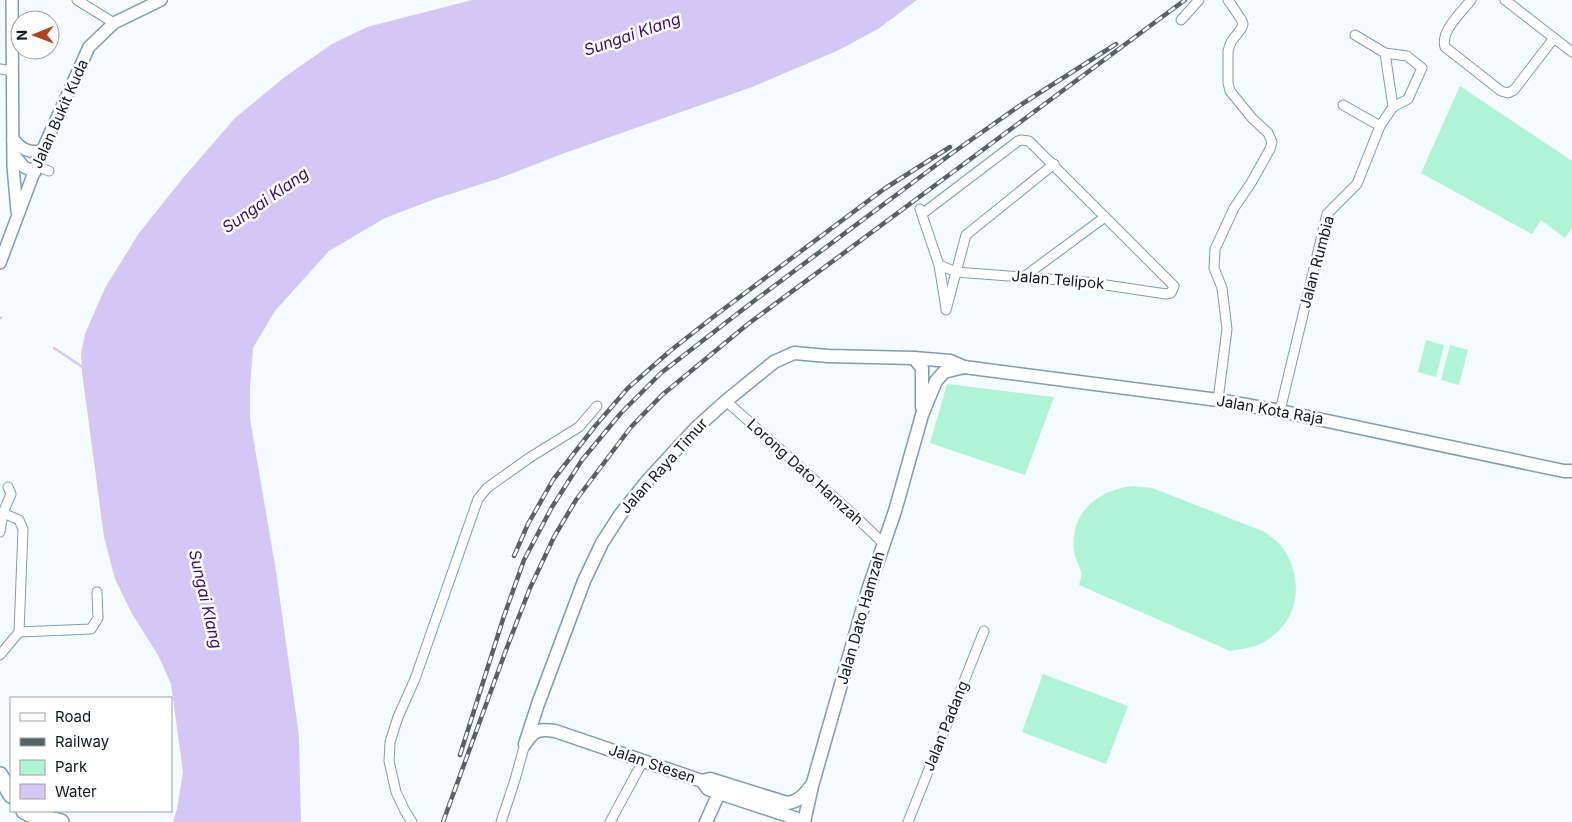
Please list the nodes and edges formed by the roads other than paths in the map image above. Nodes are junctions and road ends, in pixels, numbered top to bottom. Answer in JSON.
{"nodes":[{"id":1,"x":12,"y":0,"type":"edge"},
{"id":2,"x":77,"y":0,"type":"edge"},
{"id":3,"x":161,"y":0,"type":"edge"},
{"id":4,"x":1199,"y":0,"type":"edge"},
{"id":5,"x":1228,"y":0,"type":"edge"},
{"id":6,"x":1471,"y":0,"type":"edge"},
{"id":7,"x":1505,"y":0,"type":"edge"},
{"id":8,"x":1181,"y":20,"type":"dead end"},
{"id":9,"x":114,"y":23,"type":"junction"},
{"id":10,"x":1355,"y":35,"type":"dead end"},
{"id":11,"x":1554,"y":38,"type":"junction"},
{"id":12,"x":1572,"y":52,"type":"edge"},
{"id":13,"x":1385,"y":53,"type":"junction"},
{"id":14,"x":6,"y":70,"type":"edge"},
{"id":15,"x":1343,"y":105,"type":"dead end"},
{"id":16,"x":1393,"y":107,"type":"junction"},
{"id":17,"x":1380,"y":126,"type":"junction"},
{"id":18,"x":13,"y":139,"type":"junction"},
{"id":19,"x":42,"y":151,"type":"junction"},
{"id":20,"x":14,"y":155,"type":"junction"},
{"id":21,"x":1054,"y":164,"type":"junction"},
{"id":22,"x":36,"y":169,"type":"junction"},
{"id":23,"x":49,"y":172,"type":"dead end"},
{"id":24,"x":18,"y":215,"type":"junction"},
{"id":25,"x":1105,"y":216,"type":"junction"},
{"id":26,"x":0,"y":263,"type":"edge"},
{"id":27,"x":939,"y":265,"type":"junction"},
{"id":28,"x":956,"y":272,"type":"junction"},
{"id":29,"x":1025,"y":276,"type":"junction"},
{"id":30,"x":914,"y":358,"type":"junction"},
{"id":31,"x":964,"y":367,"type":"junction"},
{"id":32,"x":1218,"y":400,"type":"junction"},
{"id":33,"x":726,"y":401,"type":"junction"},
{"id":34,"x":597,"y":406,"type":"dead end"},
{"id":35,"x":1280,"y":410,"type":"junction"},
{"id":36,"x":922,"y":415,"type":"junction"},
{"id":37,"x":1572,"y":470,"type":"edge"},
{"id":38,"x":8,"y":487,"type":"dead end"},
{"id":39,"x":2,"y":513,"type":"junction"},
{"id":40,"x":0,"y":532,"type":"edge"},
{"id":41,"x":883,"y":543,"type":"junction"},
{"id":42,"x":97,"y":592,"type":"dead end"},
{"id":43,"x":984,"y":631,"type":"dead end"},
{"id":44,"x":19,"y":632,"type":"junction"},
{"id":45,"x":0,"y":655,"type":"edge"},
{"id":46,"x":538,"y":704,"type":"junction"},
{"id":47,"x":555,"y":731,"type":"junction"},
{"id":48,"x":525,"y":744,"type":"junction"},
{"id":49,"x":644,"y":761,"type":"junction"},
{"id":50,"x":0,"y":775,"type":"edge"},
{"id":51,"x":702,"y":781,"type":"junction"},
{"id":52,"x":812,"y":786,"type":"junction"},
{"id":53,"x":10,"y":793,"type":"edge"},
{"id":54,"x":719,"y":793,"type":"junction"},
{"id":55,"x":26,"y":812,"type":"edge"},
{"id":56,"x":61,"y":822,"type":"edge"},
{"id":57,"x":412,"y":822,"type":"edge"},
{"id":58,"x":501,"y":822,"type":"edge"},
{"id":59,"x":610,"y":822,"type":"edge"},
{"id":60,"x":706,"y":822,"type":"edge"},
{"id":61,"x":804,"y":822,"type":"edge"},
{"id":62,"x":908,"y":822,"type":"edge"}],
"edges":[{"from":1,"to":14,"type":"street"},
{"from":2,"to":9,"type":"street"},
{"from":3,"to":9,"type":"street","name":"Jalan Bukit Kuda"},
{"from":4,"to":8,"type":"street"},
{"from":5,"to":32,"type":"street"},
{"from":6,"to":11,"type":"street"},
{"from":7,"to":11,"type":"street"},
{"from":9,"to":19,"type":"street","name":"Jalan Bukit Kuda"},
{"from":10,"to":13,"type":"street","name":"Jalan Rumbia"},
{"from":11,"to":12,"type":"street"},
{"from":13,"to":16,"type":"street"},
{"from":13,"to":16,"type":"street","name":"Jalan Rumbia"},
{"from":14,"to":18,"type":"street"},
{"from":15,"to":17,"type":"street"},
{"from":16,"to":17,"type":"street","name":"Jalan Rumbia"},
{"from":17,"to":35,"type":"street","name":"Jalan Rumbia"},
{"from":18,"to":19,"type":"street"},
{"from":18,"to":20,"type":"street"},
{"from":19,"to":22,"type":"street","name":"Jalan Bukit Kuda"},
{"from":20,"to":22,"type":"street"},
{"from":20,"to":24,"type":"street"},
{"from":21,"to":25,"type":"street"},
{"from":21,"to":27,"type":"street"},
{"from":21,"to":28,"type":"street"},
{"from":22,"to":23,"type":"street"},
{"from":22,"to":24,"type":"street","name":"Jalan Bukit Kuda"},
{"from":24,"to":26,"type":"street","name":"Jalan Bukit Kuda"},
{"from":25,"to":29,"type":"street"},
{"from":25,"to":29,"type":"street","name":"Jalan Telipok"},
{"from":27,"to":28,"type":"street","name":"Jalan Telipok"},
{"from":27,"to":28,"type":"street"},
{"from":28,"to":29,"type":"street","name":"Jalan Telipok"},
{"from":30,"to":31,"type":"main road","name":"Jalan Raya Timur"},
{"from":30,"to":33,"type":"main road","name":"Jalan Raya Timur"},
{"from":30,"to":36,"type":"main road"},
{"from":31,"to":32,"type":"main road","name":"Jalan Kota Raja"},
{"from":31,"to":36,"type":"main road"},
{"from":32,"to":35,"type":"main road","name":"Jalan Kota Raja"},
{"from":33,"to":41,"type":"street","name":"Lorong Dato Hamzah"},
{"from":33,"to":46,"type":"main road","name":"Jalan Raya Timur"},
{"from":34,"to":57,"type":"street"},
{"from":35,"to":37,"type":"main road","name":"Jalan Kota Raja"},
{"from":36,"to":41,"type":"main road","name":"Jalan Dato Hamzah"},
{"from":38,"to":39,"type":"street"},
{"from":39,"to":40,"type":"street"},
{"from":39,"to":44,"type":"street"},
{"from":41,"to":52,"type":"main road","name":"Jalan Dato Hamzah"},
{"from":42,"to":44,"type":"street"},
{"from":43,"to":62,"type":"street","name":"Jalan Padang"},
{"from":44,"to":45,"type":"street"},
{"from":46,"to":47,"type":"main road","name":"Jalan Stesen"},
{"from":46,"to":48,"type":"main road","name":"Jalan Raya Timur"},
{"from":47,"to":48,"type":"main road","name":"Jalan Stesen"},
{"from":47,"to":49,"type":"main road","name":"Jalan Stesen"},
{"from":48,"to":58,"type":"street"},
{"from":49,"to":51,"type":"main road","name":"Jalan Stesen"},
{"from":49,"to":59,"type":"street"},
{"from":50,"to":53,"type":"highway"},
{"from":51,"to":52,"type":"main road"},
{"from":51,"to":54,"type":"main road","name":"Jalan Stesen"},
{"from":52,"to":61,"type":"main road","name":"Jalan Dato Hamzah"},
{"from":54,"to":60,"type":"main road"},
{"from":54,"to":61,"type":"main road","name":"Jalan Stesen"},
{"from":55,"to":56,"type":"highway"}]}
